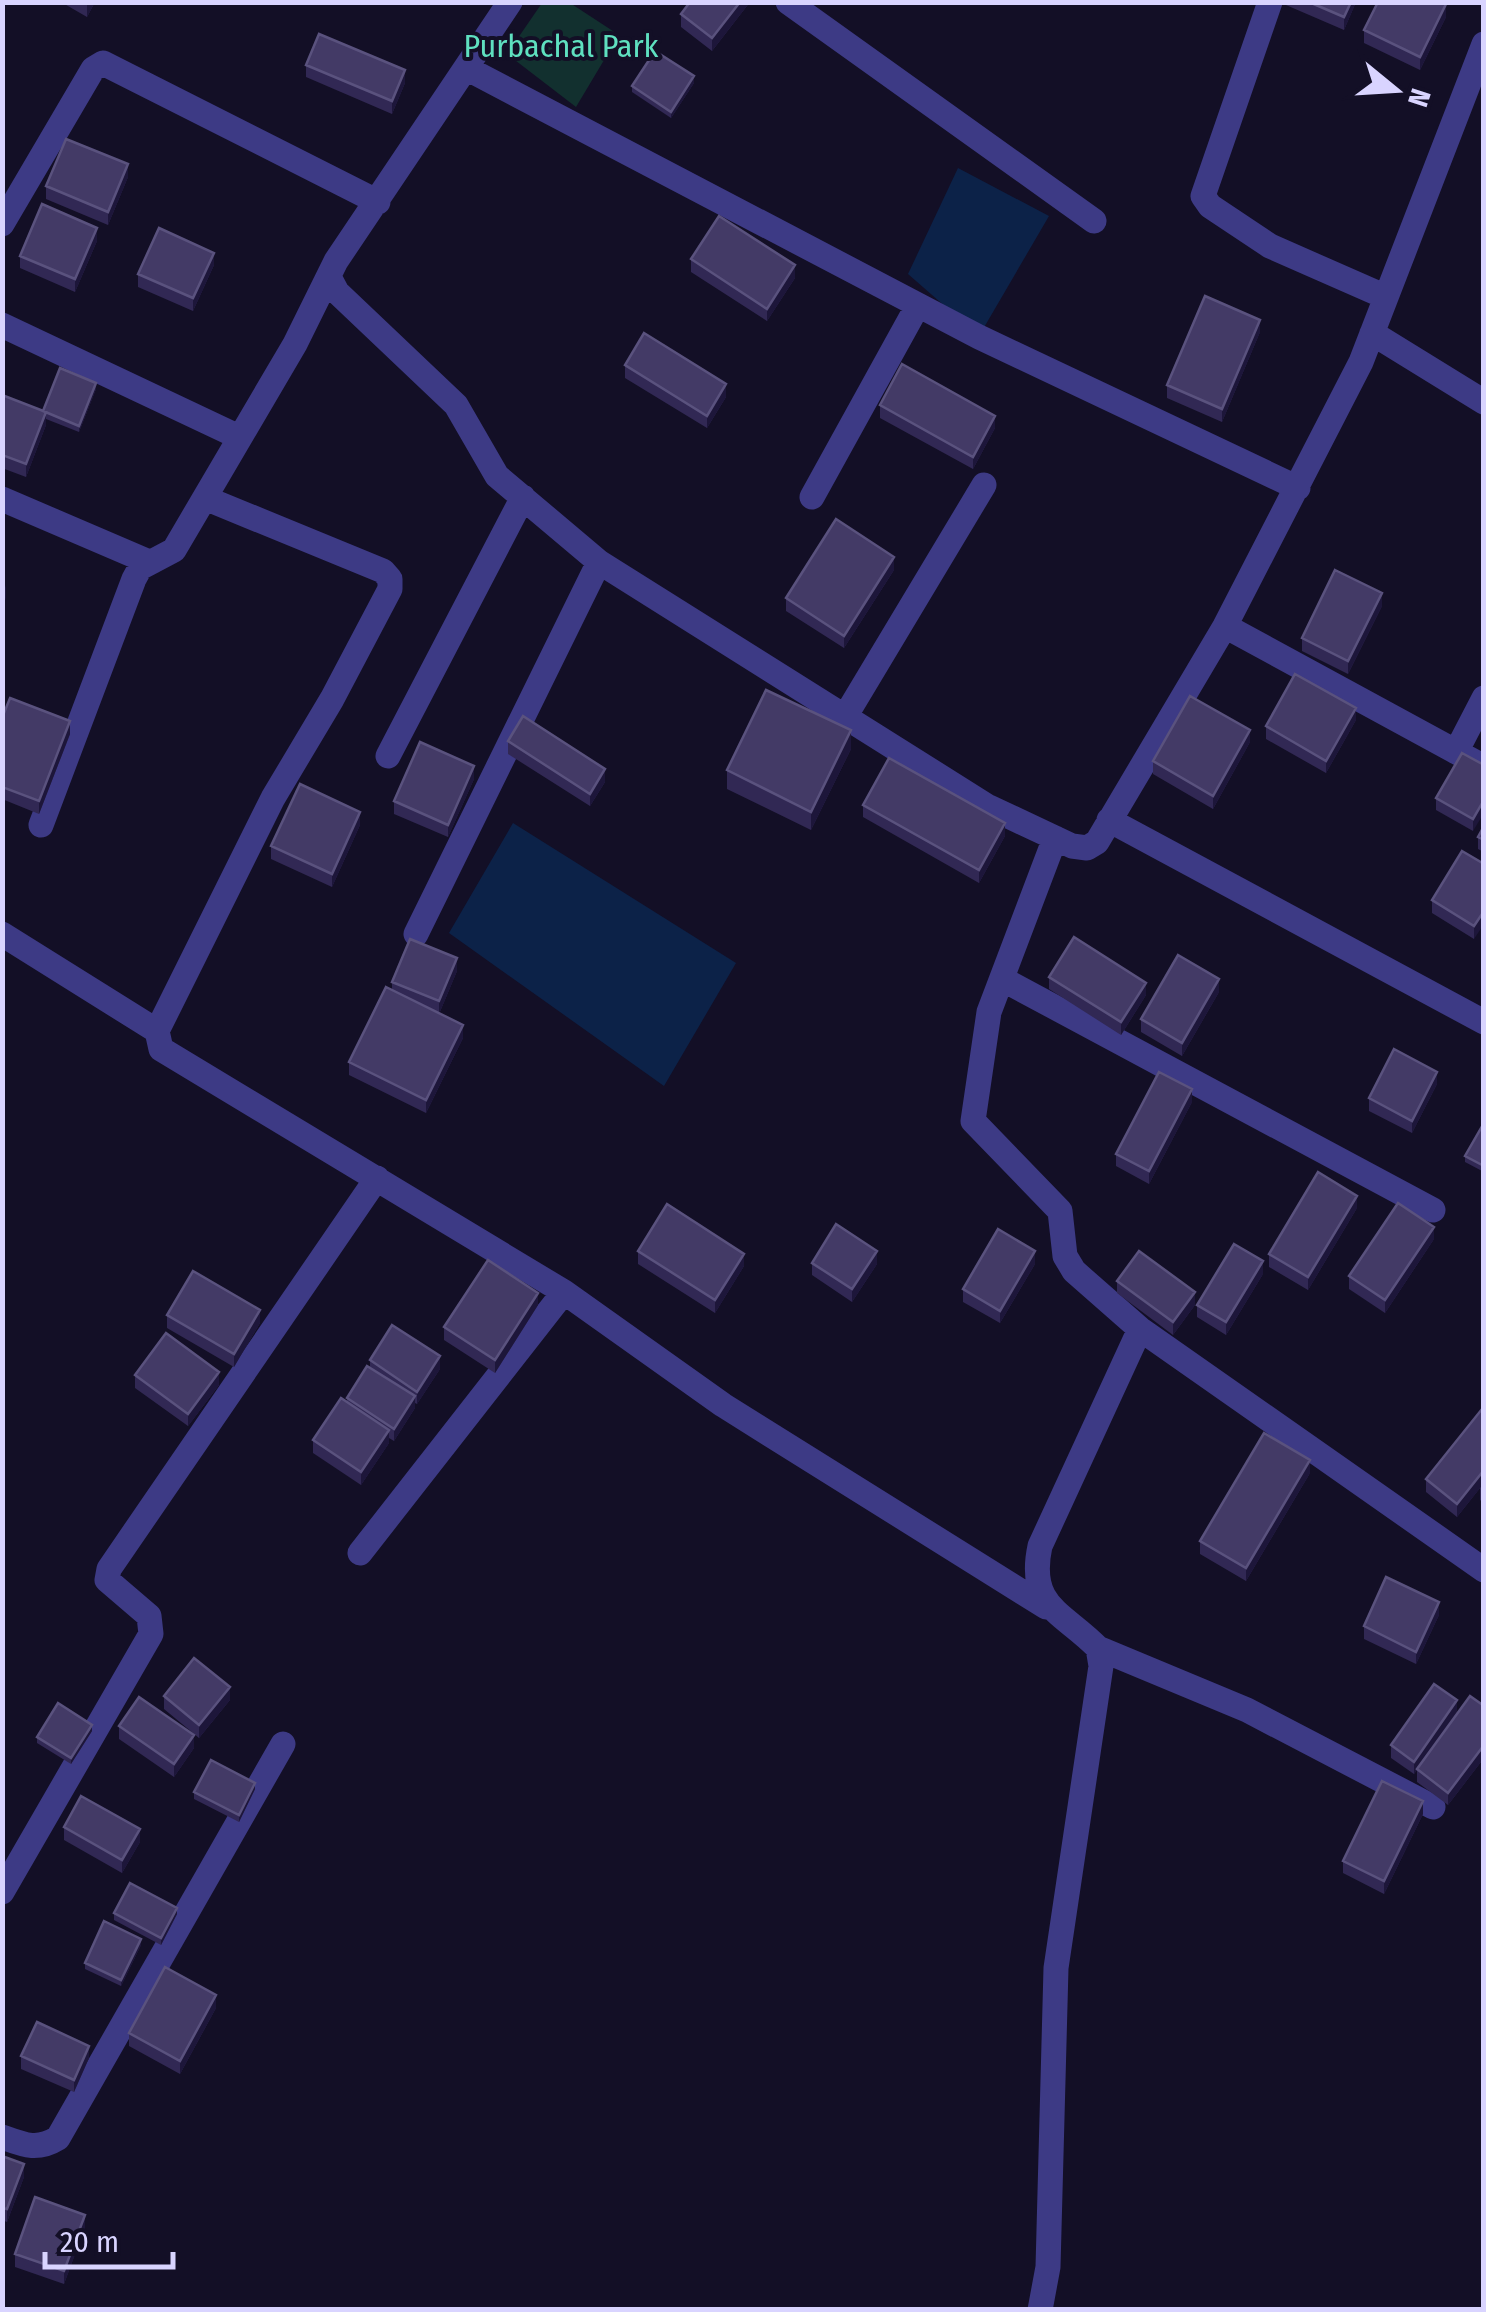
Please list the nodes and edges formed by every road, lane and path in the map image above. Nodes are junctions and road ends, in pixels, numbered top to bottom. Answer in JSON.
{"nodes":[{"id":1,"x":510,"y":2,"type":"edge"},
{"id":2,"x":788,"y":2,"type":"edge"},
{"id":3,"x":1270,"y":2,"type":"edge"},
{"id":4,"x":1484,"y":44,"type":"edge"},
{"id":5,"x":466,"y":68,"type":"junction"},
{"id":6,"x":378,"y":202,"type":"junction"},
{"id":7,"x":1094,"y":222,"type":"dead end"},
{"id":8,"x":2,"y":224,"type":"edge"},
{"id":9,"x":329,"y":277,"type":"junction"},
{"id":10,"x":1386,"y":297,"type":"junction"},
{"id":11,"x":918,"y":305,"type":"junction"},
{"id":12,"x":2,"y":325,"type":"edge"},
{"id":13,"x":1372,"y":333,"type":"junction"},
{"id":14,"x":1484,"y":402,"type":"edge"},
{"id":15,"x":239,"y":437,"type":"junction"},
{"id":16,"x":984,"y":484,"type":"dead end"},
{"id":17,"x":1298,"y":488,"type":"junction"},
{"id":18,"x":523,"y":497,"type":"junction"},
{"id":19,"x":812,"y":497,"type":"dead end"},
{"id":20,"x":205,"y":498,"type":"junction"},
{"id":21,"x":2,"y":500,"type":"edge"},
{"id":22,"x":149,"y":562,"type":"junction"},
{"id":23,"x":599,"y":562,"type":"junction"},
{"id":24,"x":1224,"y":626,"type":"junction"},
{"id":25,"x":1484,"y":698,"type":"edge"},
{"id":26,"x":846,"y":716,"type":"junction"},
{"id":27,"x":1456,"y":752,"type":"junction"},
{"id":28,"x":388,"y":756,"type":"dead end"},
{"id":29,"x":1484,"y":768,"type":"edge"},
{"id":30,"x":1109,"y":820,"type":"junction"},
{"id":31,"x":41,"y":826,"type":"dead end"},
{"id":32,"x":1055,"y":838,"type":"junction"},
{"id":33,"x":2,"y":934,"type":"edge"},
{"id":34,"x":416,"y":934,"type":"dead end"},
{"id":35,"x":1002,"y":979,"type":"junction"},
{"id":36,"x":1484,"y":1022,"type":"edge"},
{"id":37,"x":156,"y":1032,"type":"junction"},
{"id":38,"x":376,"y":1178,"type":"junction"},
{"id":39,"x":1433,"y":1210,"type":"dead end"},
{"id":40,"x":564,"y":1292,"type":"junction"},
{"id":41,"x":1140,"y":1329,"type":"junction"},
{"id":42,"x":360,"y":1553,"type":"dead end"},
{"id":43,"x":1484,"y":1570,"type":"edge"},
{"id":44,"x":1046,"y":1606,"type":"junction"},
{"id":45,"x":1098,"y":1648,"type":"junction"},
{"id":46,"x":283,"y":1744,"type":"dead end"},
{"id":47,"x":1433,"y":1807,"type":"edge"},
{"id":48,"x":2,"y":1892,"type":"edge"},
{"id":49,"x":2,"y":2137,"type":"edge"},
{"id":50,"x":1040,"y":2310,"type":"edge"}],
"edges":[{"from":1,"to":5,"type":"street"},
{"from":2,"to":7,"type":"street"},
{"from":3,"to":10,"type":"street"},
{"from":4,"to":10,"type":"street"},
{"from":5,"to":6,"type":"street"},
{"from":5,"to":11,"type":"street"},
{"from":6,"to":8,"type":"street"},
{"from":6,"to":9,"type":"street"},
{"from":9,"to":15,"type":"street"},
{"from":9,"to":18,"type":"street"},
{"from":10,"to":13,"type":"street"},
{"from":11,"to":17,"type":"street"},
{"from":11,"to":19,"type":"street"},
{"from":12,"to":15,"type":"street"},
{"from":13,"to":14,"type":"street"},
{"from":13,"to":17,"type":"street"},
{"from":15,"to":20,"type":"street"},
{"from":16,"to":26,"type":"street"},
{"from":17,"to":24,"type":"street"},
{"from":18,"to":23,"type":"street"},
{"from":18,"to":28,"type":"street"},
{"from":20,"to":22,"type":"street"},
{"from":20,"to":37,"type":"street"},
{"from":21,"to":22,"type":"street"},
{"from":22,"to":31,"type":"street"},
{"from":23,"to":26,"type":"street"},
{"from":23,"to":34,"type":"street"},
{"from":24,"to":27,"type":"street"},
{"from":24,"to":30,"type":"street"},
{"from":25,"to":27,"type":"street"},
{"from":26,"to":32,"type":"street"},
{"from":27,"to":29,"type":"street"},
{"from":30,"to":32,"type":"street"},
{"from":30,"to":36,"type":"street"},
{"from":32,"to":35,"type":"street"},
{"from":33,"to":37,"type":"street"},
{"from":35,"to":39,"type":"street"},
{"from":35,"to":41,"type":"street"},
{"from":37,"to":38,"type":"street"},
{"from":38,"to":40,"type":"street"},
{"from":38,"to":48,"type":"street"},
{"from":40,"to":42,"type":"street"},
{"from":40,"to":44,"type":"street"},
{"from":41,"to":43,"type":"street"},
{"from":41,"to":44,"type":"street"},
{"from":44,"to":45,"type":"street"},
{"from":45,"to":47,"type":"street"},
{"from":45,"to":50,"type":"street"},
{"from":46,"to":49,"type":"street"}]}
